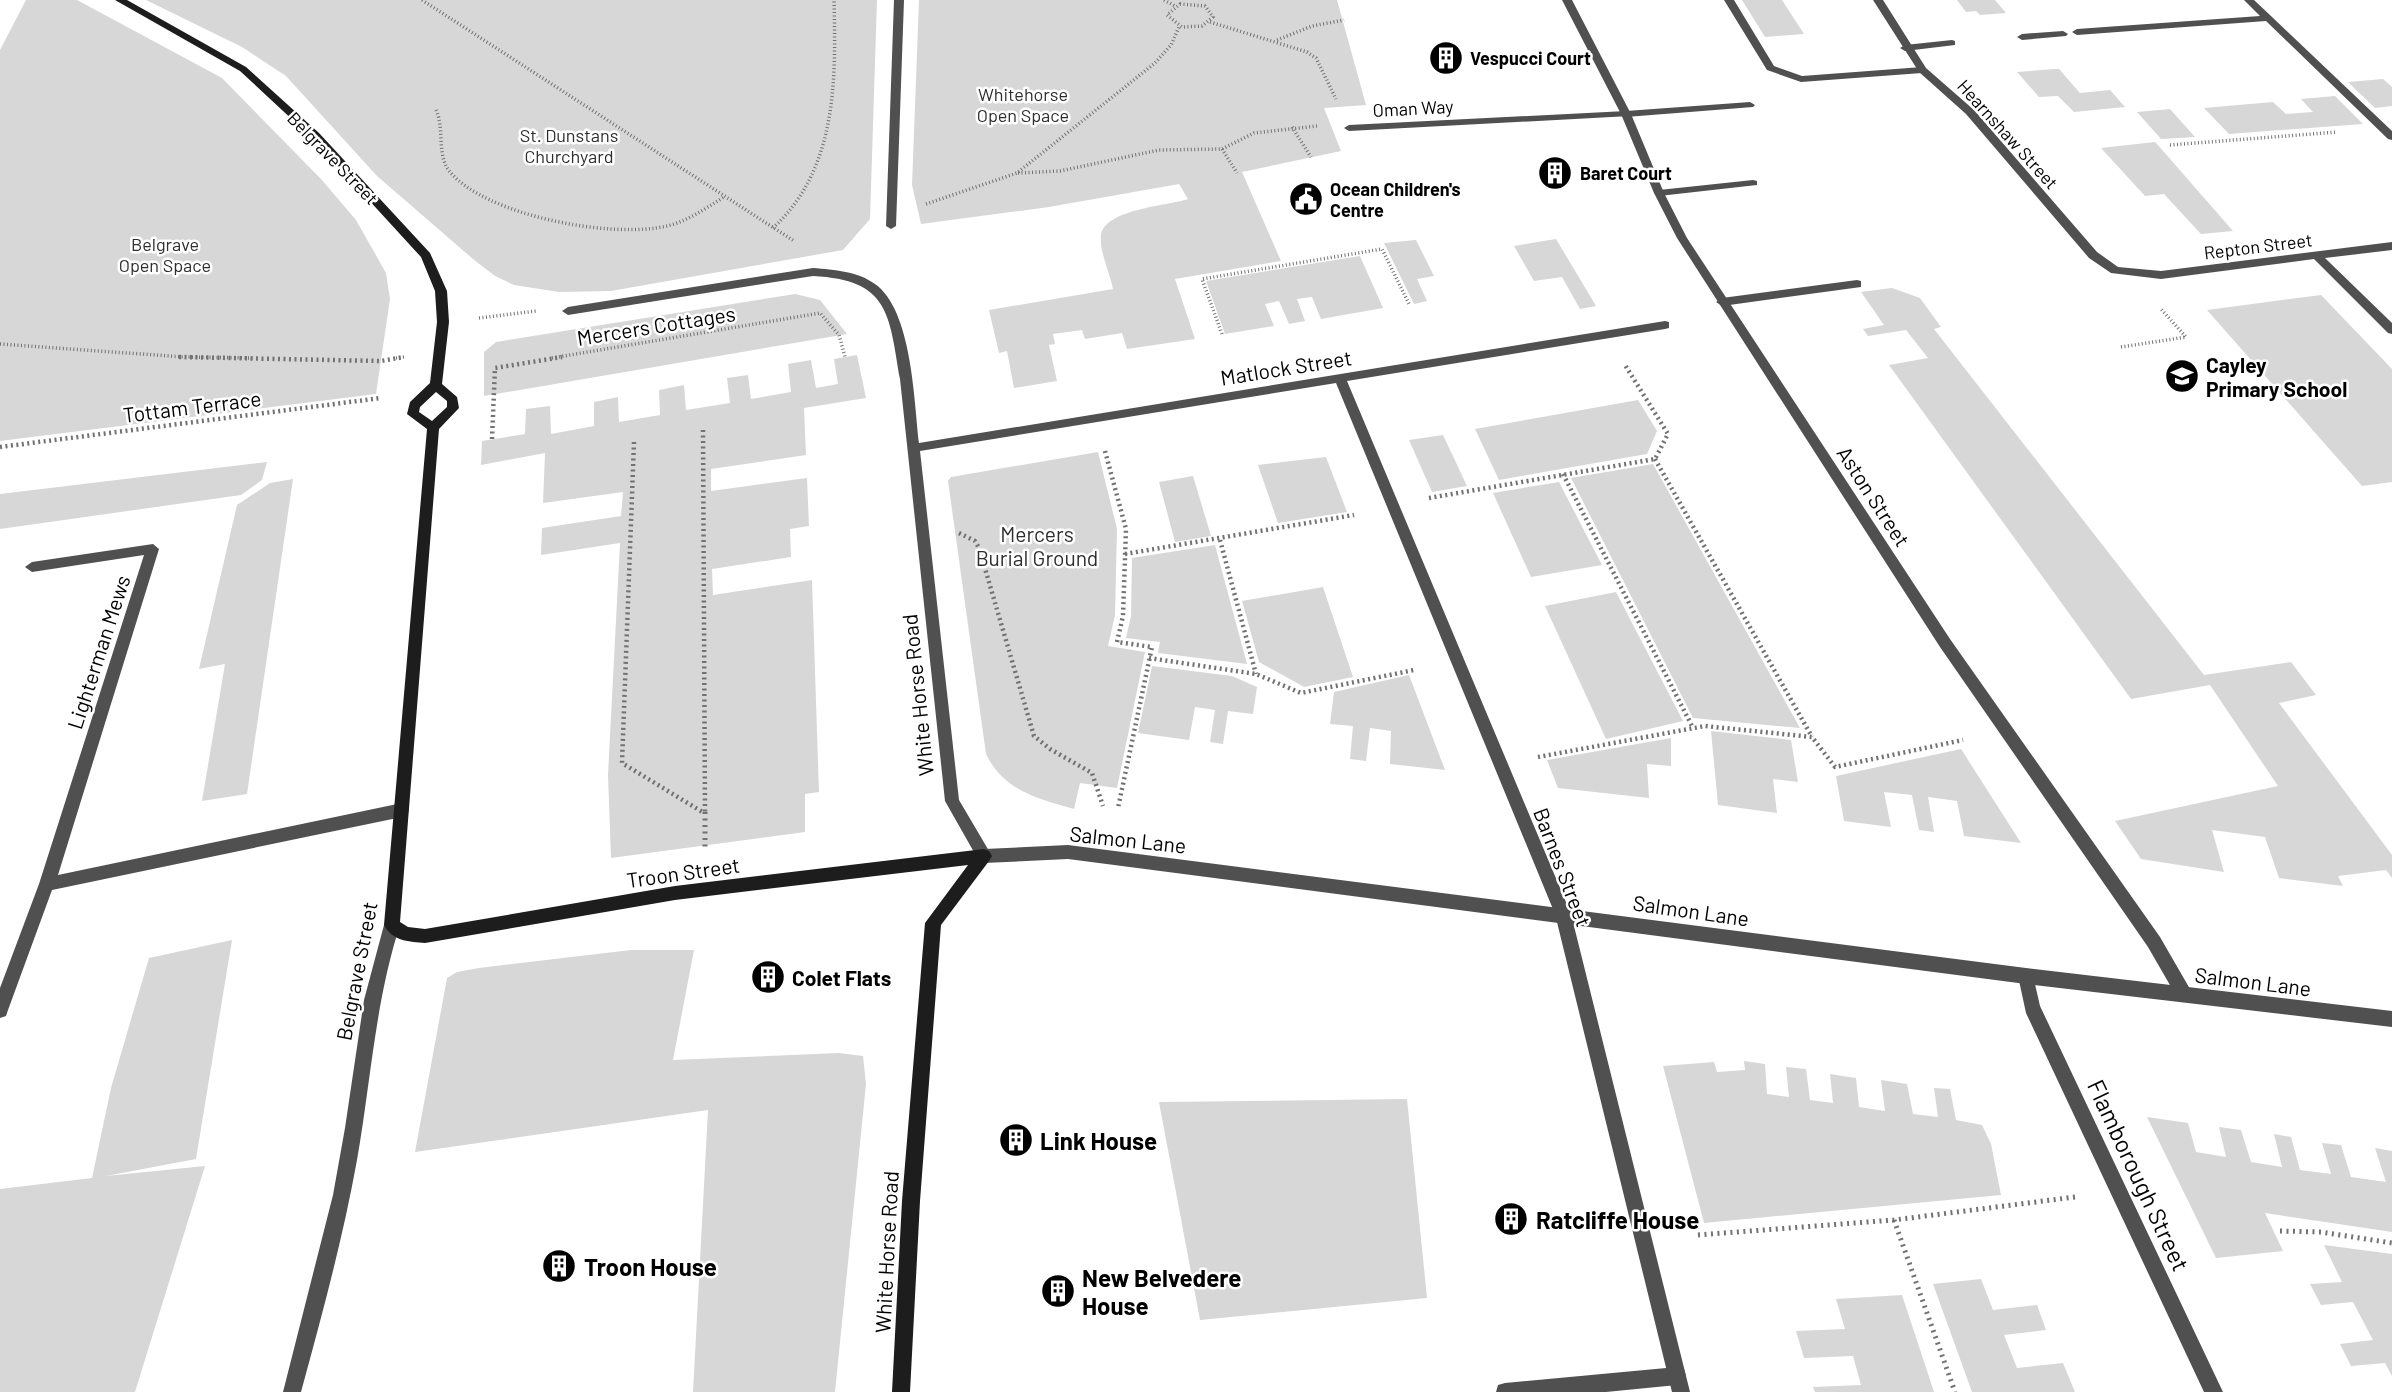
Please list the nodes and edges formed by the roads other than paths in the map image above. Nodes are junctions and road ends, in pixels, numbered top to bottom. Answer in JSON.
{"nodes":[{"id":1,"x":120,"y":0,"type":"edge"},
{"id":2,"x":900,"y":0,"type":"edge"},
{"id":3,"x":1567,"y":0,"type":"edge"},
{"id":4,"x":1730,"y":0,"type":"edge"},
{"id":5,"x":1878,"y":0,"type":"edge"},
{"id":6,"x":2249,"y":0,"type":"edge"},
{"id":7,"x":2268,"y":18,"type":"junction"},
{"id":8,"x":2077,"y":32,"type":"dead end"},
{"id":9,"x":2063,"y":33,"type":"dead end"},
{"id":10,"x":2022,"y":37,"type":"dead end"},
{"id":11,"x":1952,"y":43,"type":"dead end"},
{"id":12,"x":1905,"y":47,"type":"junction"},
{"id":13,"x":1922,"y":70,"type":"junction"},
{"id":14,"x":1750,"y":105,"type":"dead end"},
{"id":15,"x":1626,"y":114,"type":"junction"},
{"id":16,"x":1349,"y":128,"type":"road end"},
{"id":17,"x":2392,"y":137,"type":"edge"},
{"id":18,"x":1753,"y":183,"type":"dead end"},
{"id":19,"x":1659,"y":193,"type":"junction"},
{"id":20,"x":891,"y":226,"type":"dead end"},
{"id":21,"x":2392,"y":246,"type":"edge"},
{"id":22,"x":2317,"y":256,"type":"junction"},
{"id":23,"x":2129,"y":274,"type":"joint"},
{"id":24,"x":1857,"y":284,"type":"dead end"},
{"id":25,"x":1722,"y":302,"type":"junction"},
{"id":26,"x":568,"y":311,"type":"road end"},
{"id":27,"x":1665,"y":325,"type":"dead end"},
{"id":28,"x":2392,"y":330,"type":"edge"},
{"id":29,"x":1340,"y":378,"type":"junction"},
{"id":30,"x":436,"y":385,"type":"junction"},
{"id":31,"x":433,"y":427,"type":"junction"},
{"id":32,"x":913,"y":448,"type":"junction"},
{"id":33,"x":32,"y":567,"type":"dead end"},
{"id":34,"x":402,"y":810,"type":"junction"},
{"id":35,"x":984,"y":856,"type":"junction"},
{"id":36,"x":47,"y":884,"type":"junction"},
{"id":37,"x":1563,"y":914,"type":"junction"},
{"id":38,"x":392,"y":925,"type":"junction"},
{"id":39,"x":2026,"y":976,"type":"junction"},
{"id":40,"x":2184,"y":994,"type":"junction"},
{"id":41,"x":0,"y":1010,"type":"edge"},
{"id":42,"x":2392,"y":1019,"type":"edge"},
{"id":43,"x":1679,"y":1384,"type":"edge"},
{"id":44,"x":292,"y":1392,"type":"edge"},
{"id":45,"x":901,"y":1392,"type":"edge"},
{"id":46,"x":1505,"y":1392,"type":"edge"},
{"id":47,"x":2214,"y":1392,"type":"edge"}],
"edges":[{"from":1,"to":30,"type":"main road","name":"Belgrave Street"},
{"from":2,"to":20,"type":"street"},
{"from":3,"to":15,"type":"street","name":"Aston Street"},
{"from":4,"to":13,"type":"street"},
{"from":5,"to":12,"type":"street","name":"Hearnshaw Street"},
{"from":6,"to":7,"type":"street"},
{"from":7,"to":8,"type":"street"},
{"from":7,"to":17,"type":"street"},
{"from":9,"to":10,"type":"street"},
{"from":11,"to":12,"type":"street"},
{"from":12,"to":13,"type":"street","name":"Hearnshaw Street"},
{"from":13,"to":23,"type":"street","name":"Hearnshaw Street"},
{"from":14,"to":15,"type":"street","name":"Oman Way"},
{"from":15,"to":16,"type":"street","name":"Oman Way"},
{"from":15,"to":19,"type":"street","name":"Aston Street"},
{"from":18,"to":19,"type":"street"},
{"from":19,"to":25,"type":"street","name":"Aston Street"},
{"from":21,"to":22,"type":"street","name":"Repton Street"},
{"from":22,"to":23,"type":"street","name":"Repton Street"},
{"from":22,"to":28,"type":"street"},
{"from":24,"to":25,"type":"street"},
{"from":25,"to":40,"type":"street","name":"Aston Street"},
{"from":26,"to":32,"type":"street","name":"White Horse Road"},
{"from":27,"to":29,"type":"street","name":"Matlock Street"},
{"from":29,"to":32,"type":"street","name":"Matlock Street"},
{"from":29,"to":37,"type":"street","name":"Barnes Street"},
{"from":30,"to":31,"type":"main road"},
{"from":30,"to":31,"type":"main road"},
{"from":31,"to":34,"type":"main road","name":"Belgrave Street"},
{"from":32,"to":35,"type":"street","name":"White Horse Road"},
{"from":33,"to":36,"type":"street","name":"Lighterman Mews"},
{"from":34,"to":36,"type":"street"},
{"from":34,"to":38,"type":"main road","name":"Belgrave Street"},
{"from":35,"to":37,"type":"street","name":"Salmon Lane"},
{"from":35,"to":38,"type":"main road","name":"Troon Street"},
{"from":35,"to":45,"type":"main road","name":"White Horse Road"},
{"from":36,"to":41,"type":"street","name":"Lighterman Mews"},
{"from":37,"to":39,"type":"street","name":"Salmon Lane"},
{"from":37,"to":43,"type":"street","name":"Barnes Street"},
{"from":38,"to":44,"type":"street","name":"Belgrave Street"},
{"from":39,"to":40,"type":"street","name":"Salmon Lane"},
{"from":39,"to":47,"type":"street","name":"Flamborough Street"},
{"from":40,"to":42,"type":"street","name":"Salmon Lane"},
{"from":43,"to":46,"type":"street"}]}
